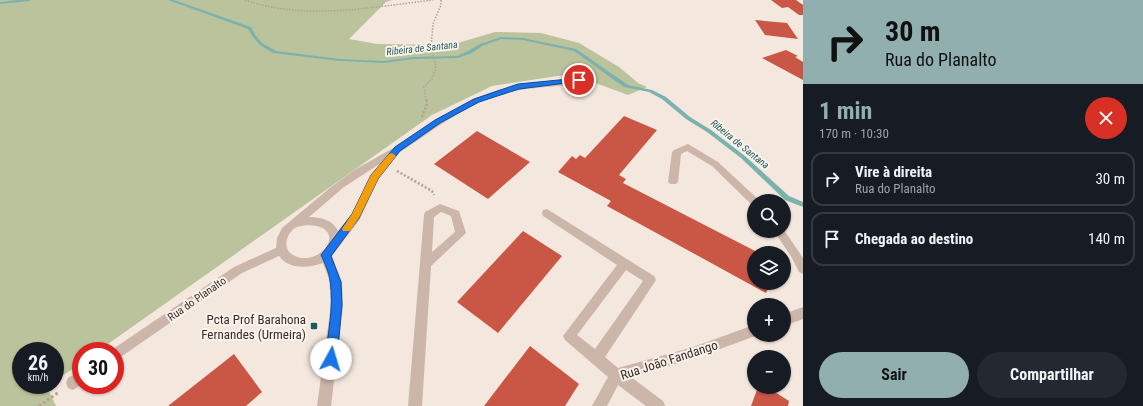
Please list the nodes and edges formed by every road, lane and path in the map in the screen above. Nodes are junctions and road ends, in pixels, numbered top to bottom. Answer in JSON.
{"nodes":[{"id":1,"x":245,"y":0,"type":"edge"},
{"id":2,"x":432,"y":0,"type":"edge"},
{"id":3,"x":441,"y":0,"type":"edge"},
{"id":4,"x":579,"y":80,"type":"dead end"},
{"id":5,"x":421,"y":119,"type":"dead end"},
{"id":6,"x":397,"y":149,"type":"junction"},
{"id":7,"x":384,"y":164,"type":"junction"},
{"id":8,"x":673,"y":182,"type":"dead end"},
{"id":9,"x":747,"y":194,"type":"edge"},
{"id":10,"x":440,"y":208,"type":"junction"},
{"id":11,"x":547,"y":213,"type":"dead end"},
{"id":12,"x":294,"y":224,"type":"junction"},
{"id":13,"x":783,"y":238,"type":"edge"},
{"id":14,"x":282,"y":250,"type":"junction"},
{"id":15,"x":329,"y":252,"type":"junction"},
{"id":16,"x":625,"y":263,"type":"junction"},
{"id":17,"x":425,"y":264,"type":"junction"},
{"id":18,"x":803,"y":269,"type":"edge"},
{"id":19,"x":803,"y":313,"type":"edge"},
{"id":20,"x":791,"y":317,"type":"edge"},
{"id":21,"x":747,"y":334,"type":"edge"},
{"id":22,"x":124,"y":349,"type":"edge"},
{"id":23,"x":596,"y":359,"type":"junction"},
{"id":24,"x":616,"y":375,"type":"junction"},
{"id":25,"x":72,"y":383,"type":"edge"},
{"id":26,"x":39,"y":406,"type":"edge"},
{"id":27,"x":324,"y":406,"type":"edge"},
{"id":28,"x":415,"y":406,"type":"edge"},
{"id":29,"x":599,"y":406,"type":"edge"},
{"id":30,"x":658,"y":406,"type":"edge"}],
"edges":[{"from":1,"to":2,"type":"path"},
{"from":3,"to":5,"type":"path"},
{"from":4,"to":6,"type":"street"},
{"from":6,"to":7,"type":"street"},
{"from":6,"to":12,"type":"street"},
{"from":7,"to":10,"type":"path"},
{"from":7,"to":15,"type":"street"},
{"from":8,"to":9,"type":"street"},
{"from":10,"to":17,"type":"street"},
{"from":10,"to":17,"type":"street"},
{"from":11,"to":16,"type":"street"},
{"from":12,"to":14,"type":"street"},
{"from":12,"to":15,"type":"street"},
{"from":13,"to":18,"type":"street"},
{"from":14,"to":15,"type":"street"},
{"from":14,"to":22,"type":"street","name":"Rua do Planalto"},
{"from":15,"to":27,"type":"street"},
{"from":16,"to":23,"type":"street"},
{"from":16,"to":23,"type":"street"},
{"from":17,"to":28,"type":"street"},
{"from":19,"to":20,"type":"street"},
{"from":21,"to":24,"type":"street","name":"Rua João Fandango"},
{"from":23,"to":24,"type":"street"},
{"from":24,"to":29,"type":"street","name":"Rua João Fandango"},
{"from":24,"to":30,"type":"street"},
{"from":25,"to":26,"type":"path"}]}
